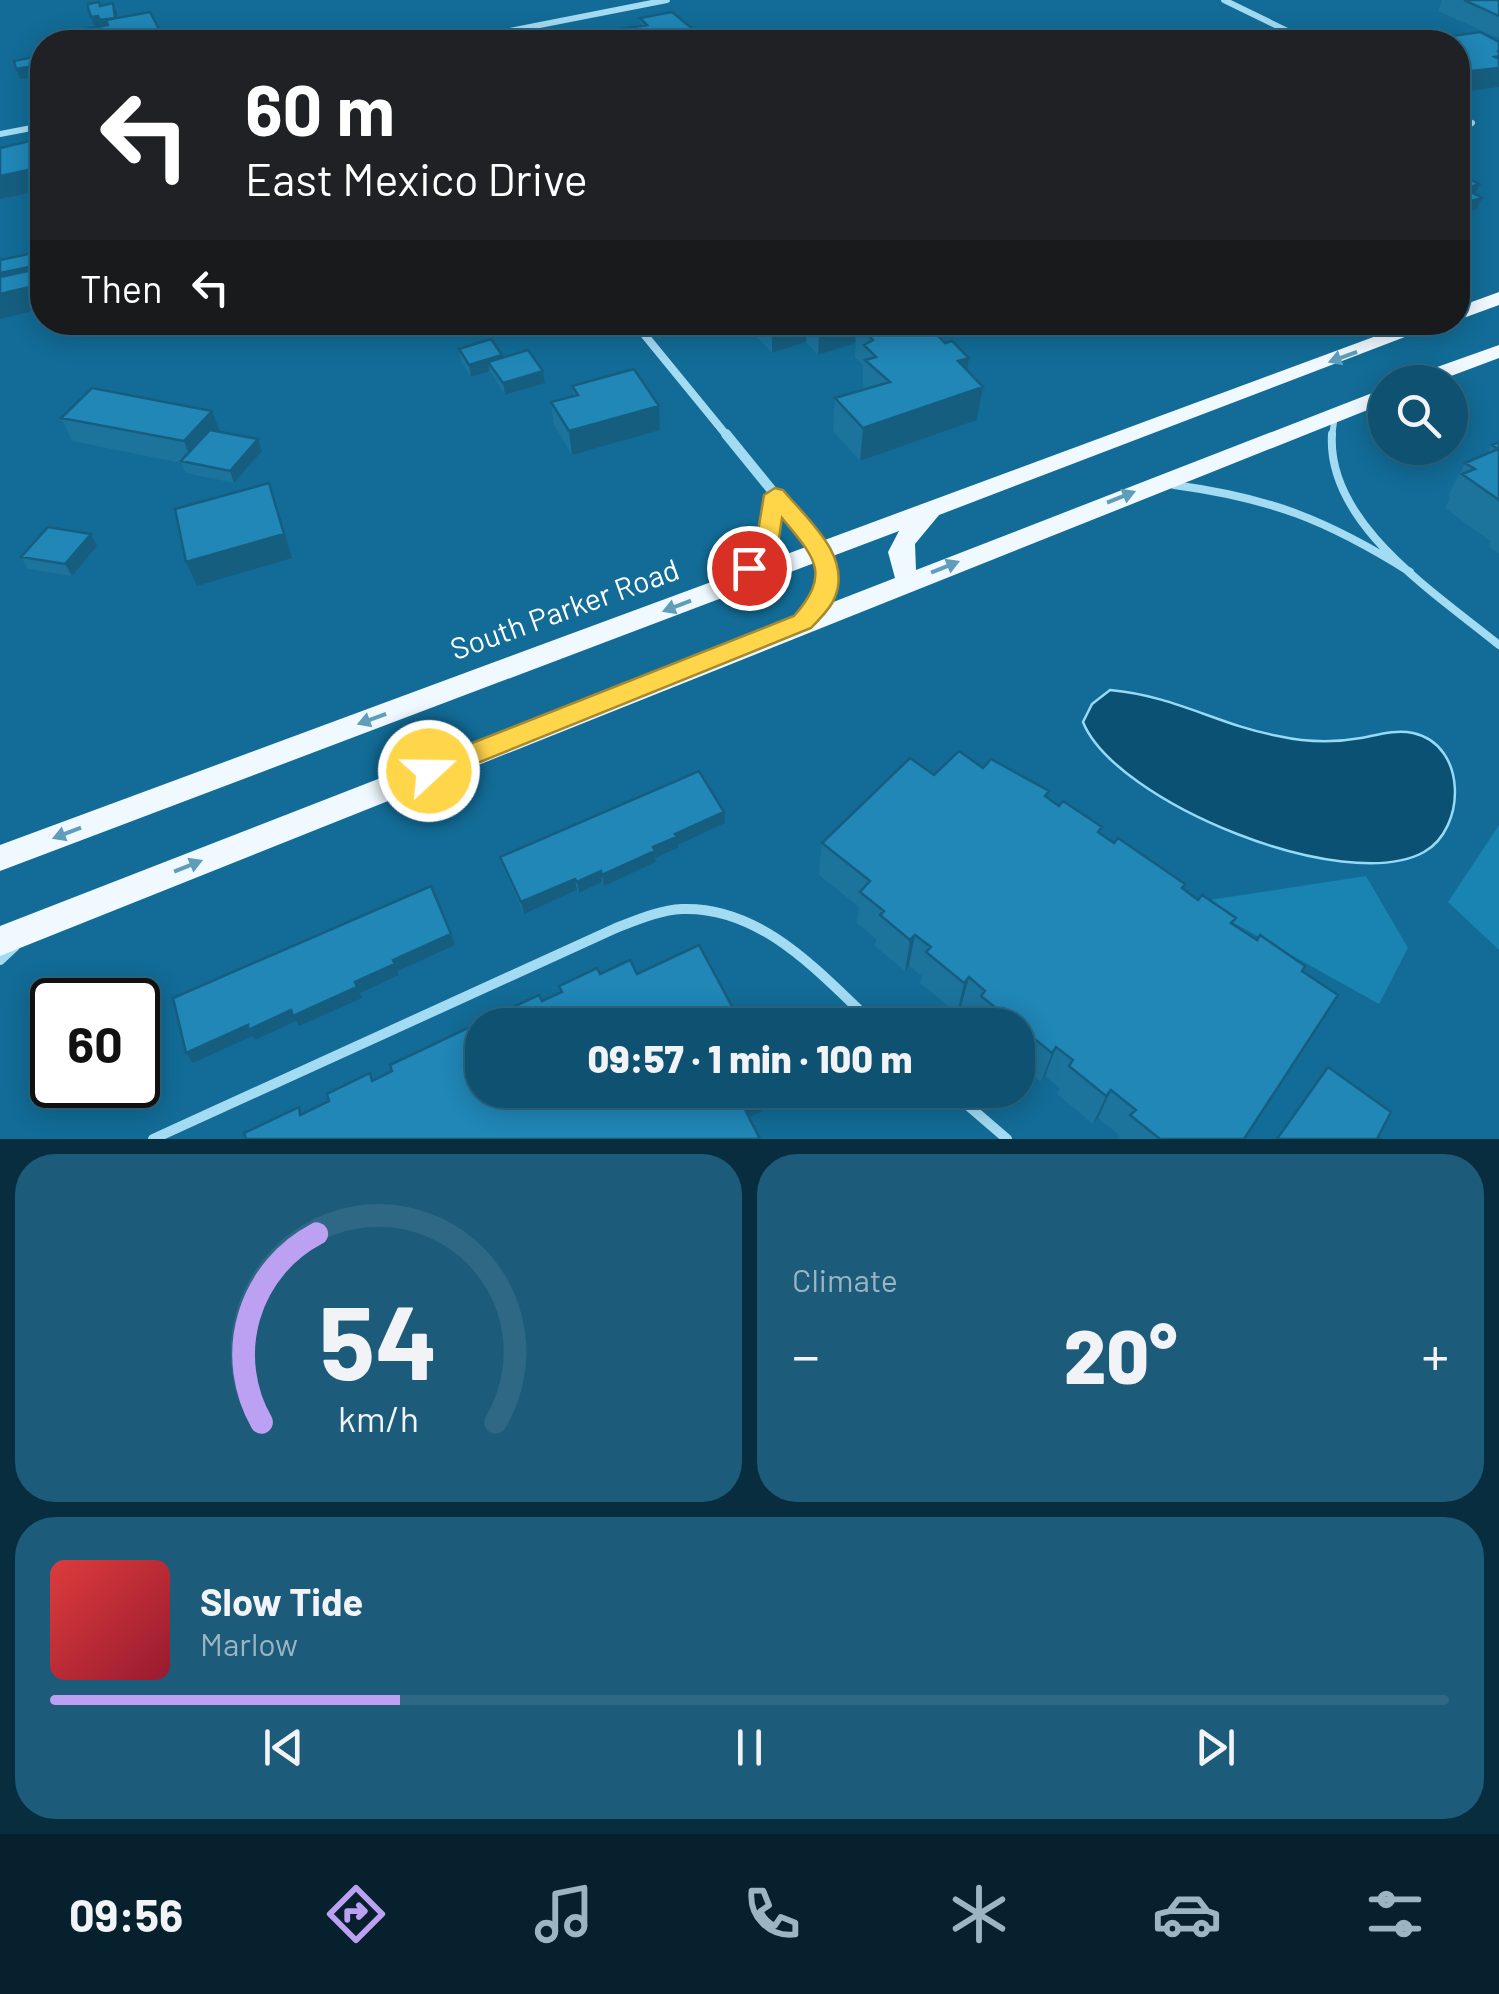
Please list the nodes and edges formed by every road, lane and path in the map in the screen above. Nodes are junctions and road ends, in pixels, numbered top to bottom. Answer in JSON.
{"nodes":[{"id":1,"x":667,"y":0,"type":"edge"},
{"id":2,"x":1224,"y":0,"type":"edge"},
{"id":3,"x":514,"y":30,"type":"edge"},
{"id":4,"x":1285,"y":30,"type":"edge"},
{"id":5,"x":30,"y":128,"type":"edge"},
{"id":6,"x":0,"y":134,"type":"edge"},
{"id":7,"x":1499,"y":298,"type":"edge"},
{"id":8,"x":1470,"y":309,"type":"edge"},
{"id":9,"x":645,"y":335,"type":"edge"},
{"id":10,"x":1399,"y":335,"type":"edge"},
{"id":11,"x":1499,"y":351,"type":"edge"},
{"id":12,"x":1462,"y":365,"type":"edge"},
{"id":13,"x":1368,"y":401,"type":"edge"},
{"id":14,"x":1335,"y":414,"type":"junction"},
{"id":15,"x":1158,"y":483,"type":"junction"},
{"id":16,"x":775,"y":495,"type":"junction"},
{"id":17,"x":931,"y":509,"type":"junction"},
{"id":18,"x":822,"y":552,"type":"junction"},
{"id":19,"x":1422,"y":580,"type":"junction"},
{"id":20,"x":910,"y":581,"type":"junction"},
{"id":21,"x":733,"y":584,"type":"junction"},
{"id":22,"x":790,"y":629,"type":"junction"},
{"id":23,"x":1499,"y":645,"type":"edge"},
{"id":24,"x":0,"y":858,"type":"edge"},
{"id":25,"x":32,"y":928,"type":"junction"},
{"id":26,"x":0,"y":941,"type":"edge"},
{"id":27,"x":0,"y":960,"type":"edge"},
{"id":28,"x":854,"y":1008,"type":"edge"},
{"id":29,"x":971,"y":1108,"type":"edge"},
{"id":30,"x":154,"y":1139,"type":"edge"},
{"id":31,"x":1006,"y":1139,"type":"edge"}],
"edges":[{"from":1,"to":3,"type":"street"},
{"from":2,"to":4,"type":"street"},
{"from":5,"to":6,"type":"street"},
{"from":7,"to":8,"type":"main road"},
{"from":9,"to":16,"type":"street"},
{"from":10,"to":17,"type":"main road","name":"South Parker Road","one_way":true},
{"from":11,"to":12,"type":"main road"},
{"from":13,"to":14,"type":"main road"},
{"from":14,"to":15,"type":"main road"},
{"from":14,"to":19,"type":"lane"},
{"from":15,"to":19,"type":"lane"},
{"from":20,"to":15,"type":"main road","one_way":true},
{"from":16,"to":18,"type":"street"},
{"from":16,"to":21,"type":"street"},
{"from":17,"to":18,"type":"main road","name":"South Parker Road"},
{"from":17,"to":20,"type":"main road"},
{"from":18,"to":21,"type":"main road","name":"South Parker Road"},
{"from":18,"to":22,"type":"street"},
{"from":19,"to":23,"type":"lane"},
{"from":20,"to":22,"type":"main road"},
{"from":21,"to":24,"type":"main road","name":"South Parker Road","one_way":true},
{"from":25,"to":22,"type":"main road","one_way":true},
{"from":25,"to":26,"type":"main road"},
{"from":25,"to":27,"type":"lane"},
{"from":28,"to":30,"type":"lane"},
{"from":29,"to":31,"type":"lane"}]}
